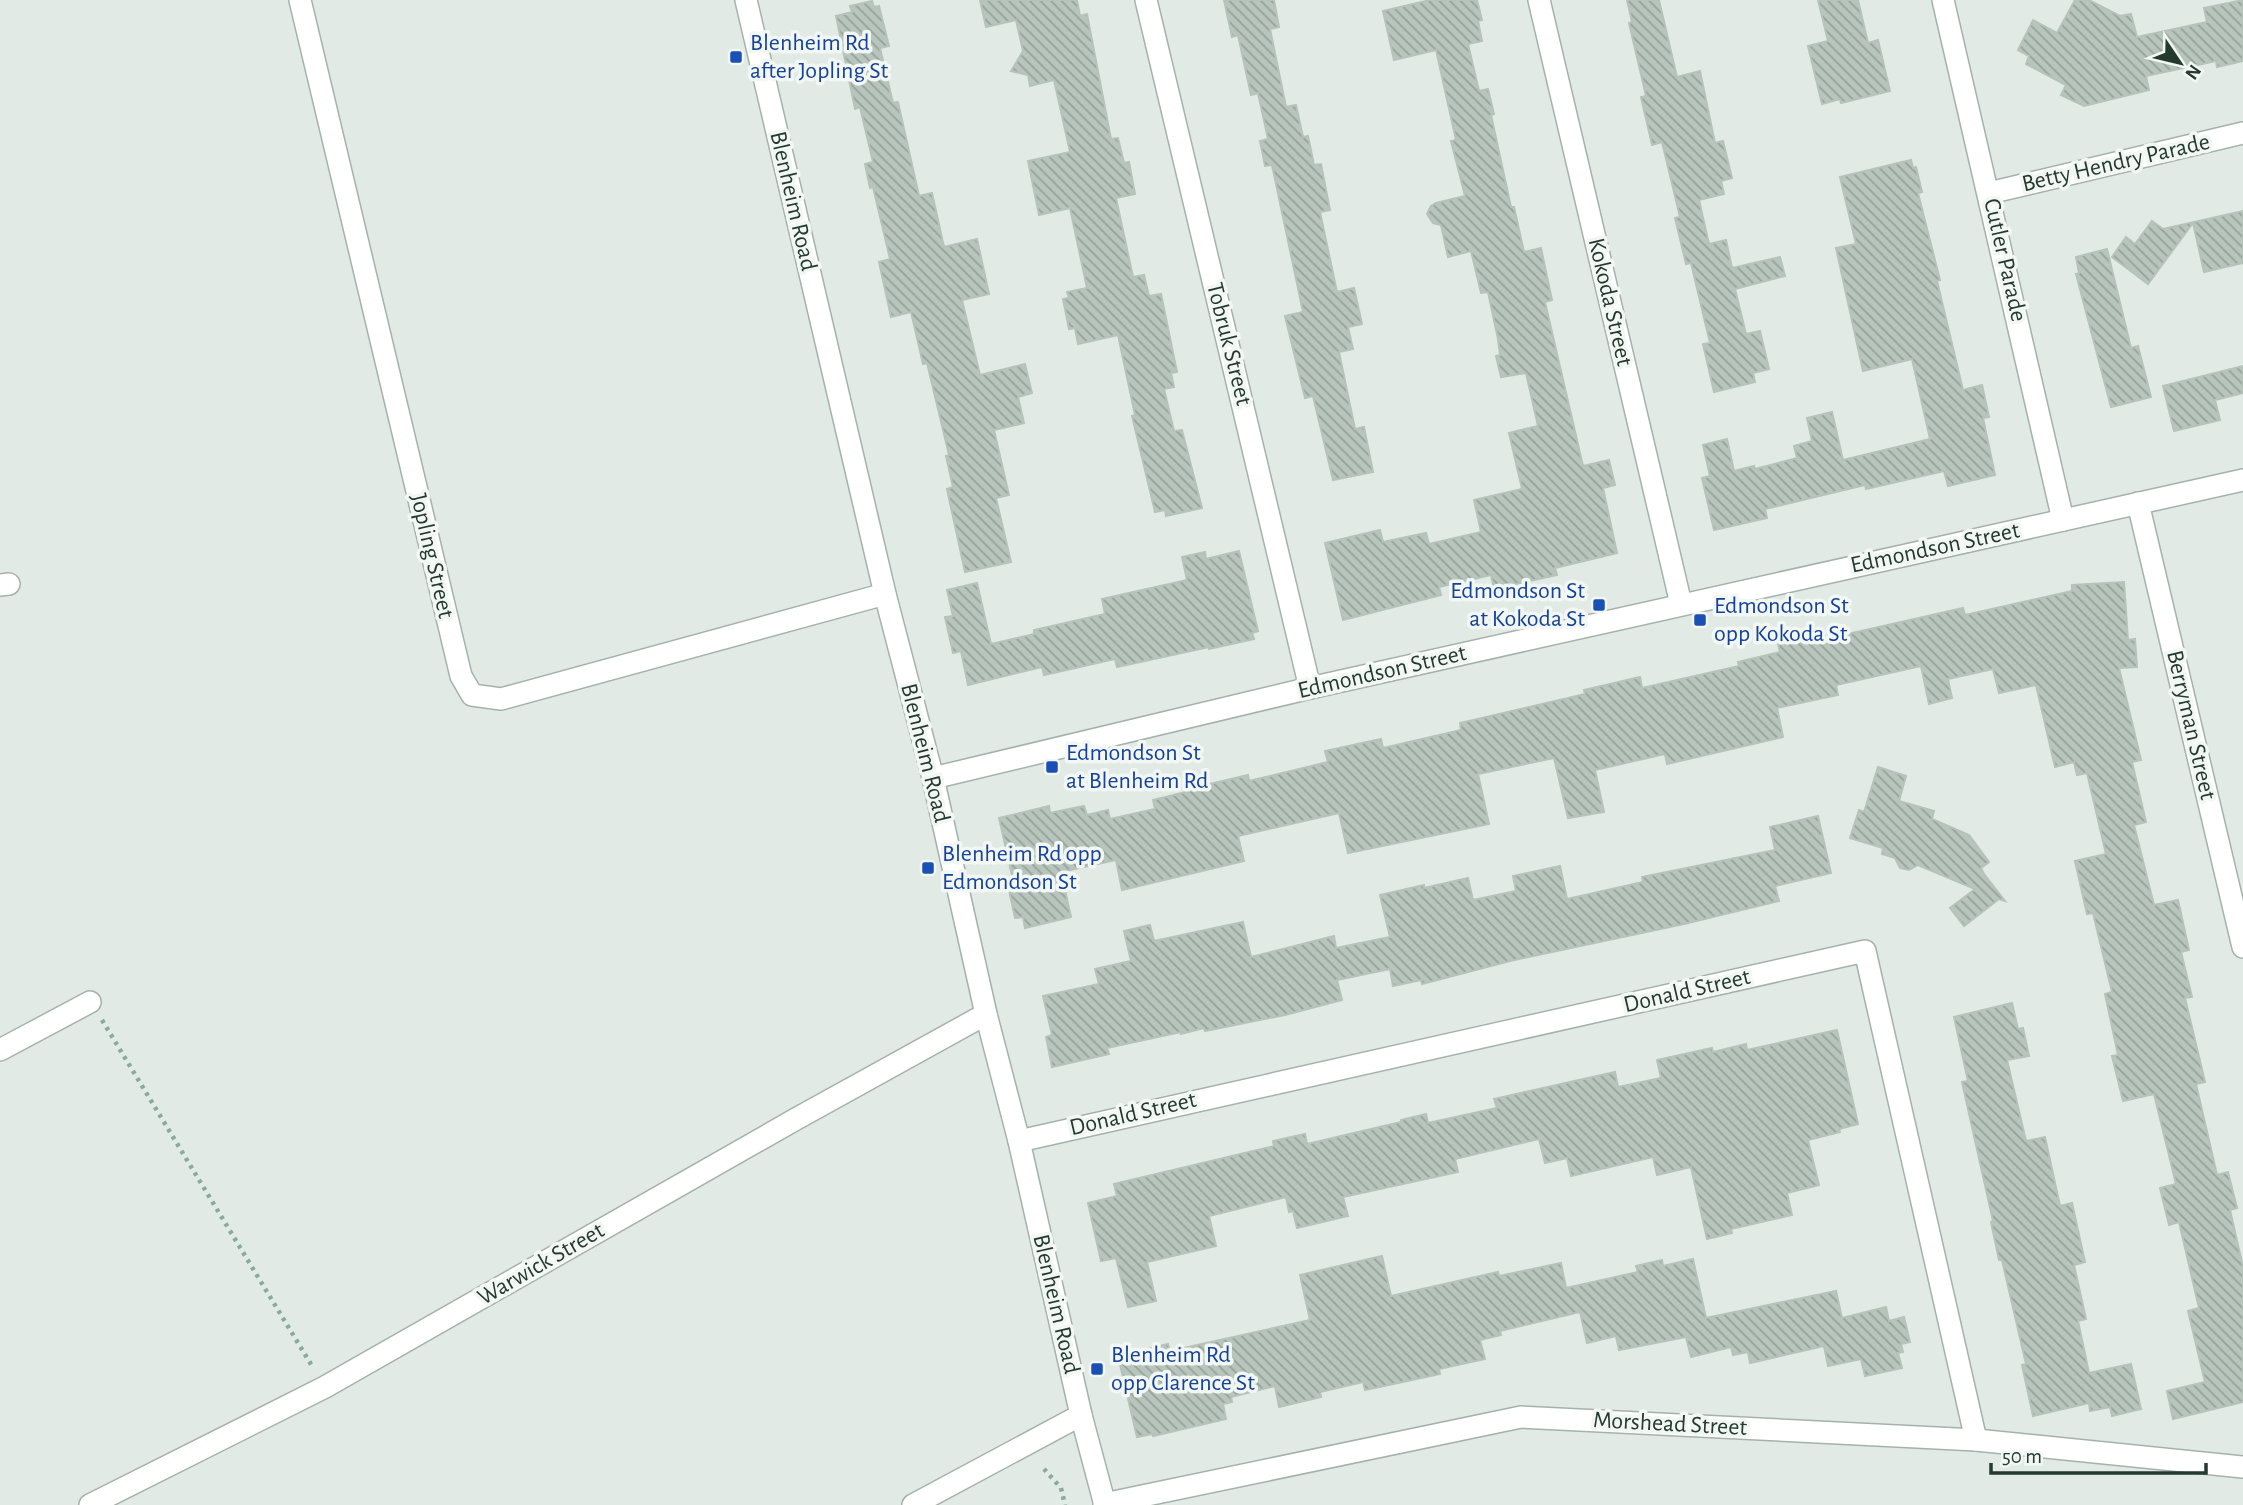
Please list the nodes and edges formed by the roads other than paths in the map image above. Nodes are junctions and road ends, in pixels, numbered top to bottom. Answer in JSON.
{"nodes":[{"id":1,"x":300,"y":0,"type":"edge"},
{"id":2,"x":746,"y":0,"type":"edge"},
{"id":3,"x":1146,"y":0,"type":"edge"},
{"id":4,"x":1539,"y":0,"type":"edge"},
{"id":5,"x":1943,"y":0,"type":"edge"},
{"id":6,"x":2243,"y":133,"type":"edge"},
{"id":7,"x":1990,"y":193,"type":"junction"},
{"id":8,"x":2243,"y":480,"type":"edge"},
{"id":9,"x":2138,"y":503,"type":"junction"},
{"id":10,"x":2063,"y":520,"type":"junction"},
{"id":11,"x":885,"y":594,"type":"junction"},
{"id":12,"x":1681,"y":604,"type":"junction"},
{"id":13,"x":1310,"y":688,"type":"junction"},
{"id":14,"x":933,"y":778,"type":"junction"},
{"id":15,"x":2243,"y":947,"type":"edge"},
{"id":16,"x":90,"y":1002,"type":"road end"},
{"id":17,"x":986,"y":1014,"type":"junction"},
{"id":18,"x":0,"y":1050,"type":"edge"},
{"id":19,"x":1019,"y":1141,"type":"junction"},
{"id":20,"x":1081,"y":1415,"type":"junction"},
{"id":21,"x":1976,"y":1440,"type":"junction"},
{"id":22,"x":2243,"y":1467,"type":"edge"},
{"id":23,"x":90,"y":1505,"type":"edge"},
{"id":24,"x":913,"y":1505,"type":"edge"},
{"id":25,"x":1105,"y":1505,"type":"edge"}],
"edges":[{"from":1,"to":11,"type":"street","name":"Jopling Street"},
{"from":2,"to":11,"type":"street","name":"Blenheim Road"},
{"from":3,"to":13,"type":"street","name":"Tobruk Street"},
{"from":4,"to":12,"type":"street","name":"Kokoda Street"},
{"from":5,"to":7,"type":"street","name":"Cutler Parade"},
{"from":6,"to":7,"type":"street","name":"Betty Hendry Parade"},
{"from":7,"to":10,"type":"street","name":"Cutler Parade"},
{"from":8,"to":9,"type":"street","name":"Edmondson Street"},
{"from":9,"to":10,"type":"street","name":"Edmondson Street"},
{"from":9,"to":15,"type":"street","name":"Berryman Street"},
{"from":10,"to":12,"type":"street","name":"Edmondson Street"},
{"from":11,"to":14,"type":"street","name":"Blenheim Road"},
{"from":12,"to":13,"type":"street","name":"Edmondson Street"},
{"from":13,"to":14,"type":"street","name":"Edmondson Street"},
{"from":14,"to":17,"type":"street","name":"Blenheim Road"},
{"from":16,"to":18,"type":"street"},
{"from":17,"to":19,"type":"street","name":"Blenheim Road"},
{"from":17,"to":23,"type":"street","name":"Warwick Street"},
{"from":19,"to":20,"type":"street","name":"Blenheim Road"},
{"from":19,"to":21,"type":"street","name":"Donald Street"},
{"from":20,"to":24,"type":"street"},
{"from":20,"to":25,"type":"street","name":"Blenheim Road"},
{"from":21,"to":22,"type":"street","name":"Morshead Street"},
{"from":21,"to":25,"type":"street","name":"Morshead Street"}]}
